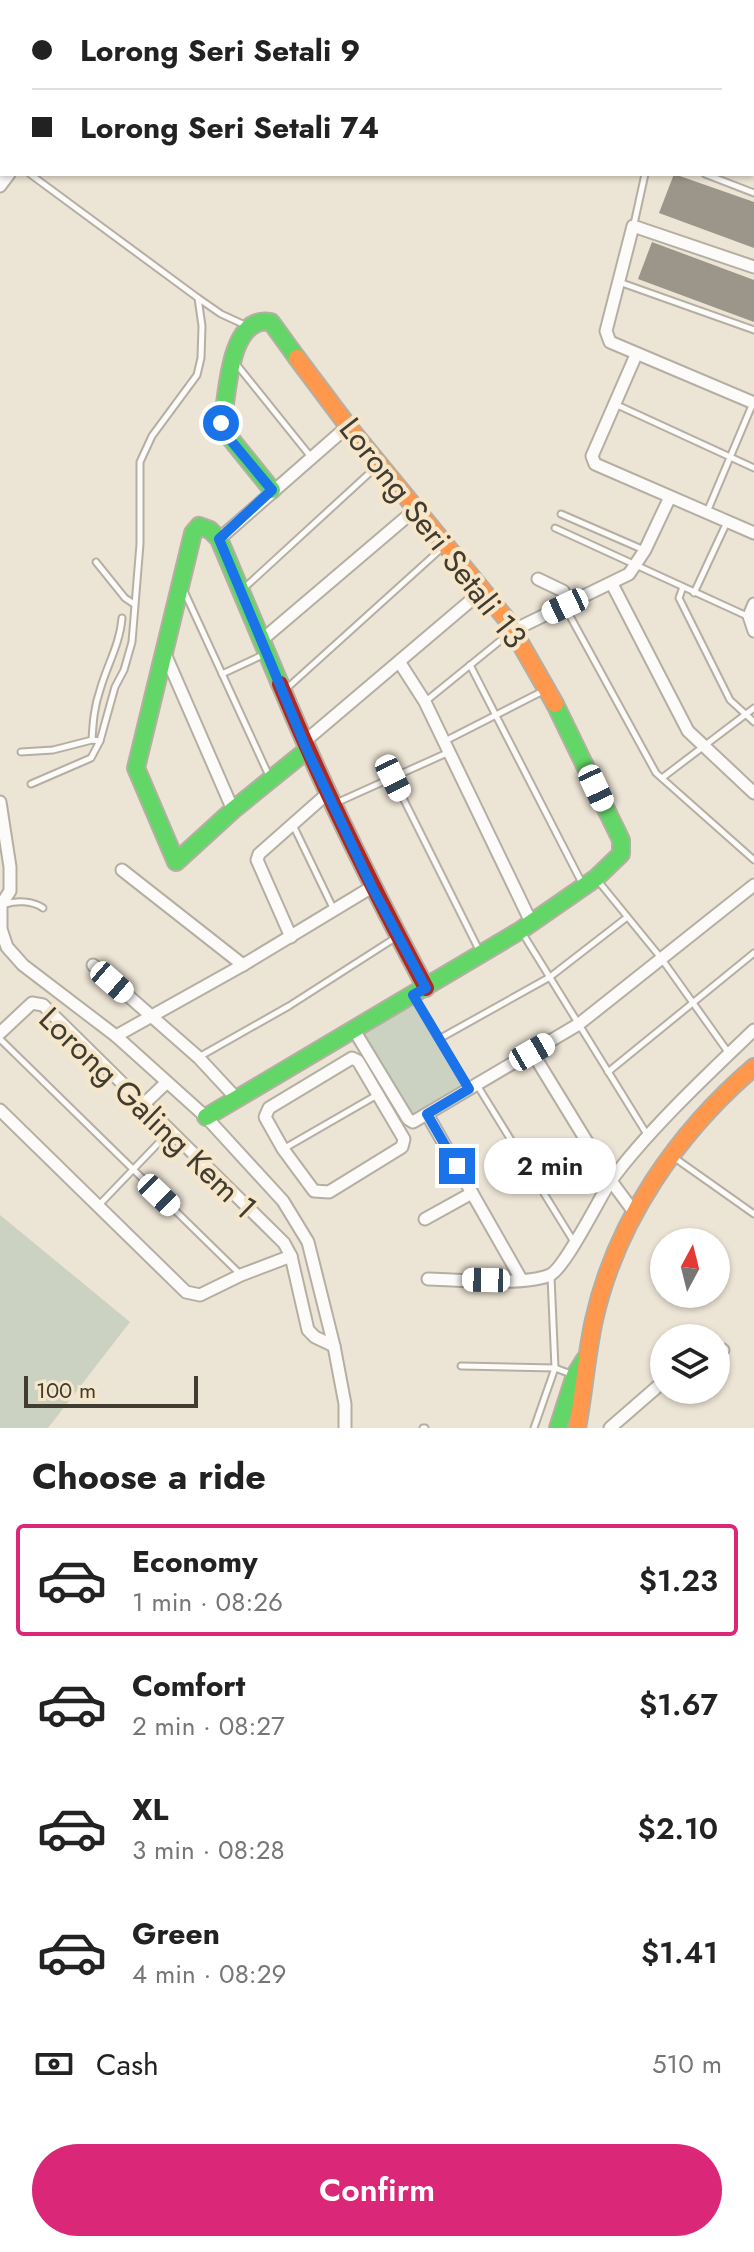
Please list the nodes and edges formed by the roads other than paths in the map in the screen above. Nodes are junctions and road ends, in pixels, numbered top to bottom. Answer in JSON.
{"nodes":[{"id":1,"x":33,"y":176,"type":"edge"},
{"id":2,"x":645,"y":176,"type":"edge"},
{"id":3,"x":710,"y":176,"type":"edge"},
{"id":4,"x":754,"y":193,"type":"edge"},
{"id":5,"x":633,"y":226,"type":"junction"},
{"id":6,"x":754,"y":267,"type":"edge"},
{"id":7,"x":619,"y":282,"type":"junction"},
{"id":8,"x":198,"y":298,"type":"junction"},
{"id":9,"x":253,"y":324,"type":"junction"},
{"id":10,"x":754,"y":330,"type":"edge"},
{"id":11,"x":636,"y":355,"type":"junction"},
{"id":12,"x":233,"y":361,"type":"junction"},
{"id":13,"x":754,"y":403,"type":"edge"},
{"id":14,"x":615,"y":404,"type":"junction"},
{"id":15,"x":348,"y":426,"type":"junction"},
{"id":16,"x":311,"y":457,"type":"junction"},
{"id":17,"x":730,"y":458,"type":"junction"},
{"id":18,"x":380,"y":464,"type":"junction"},
{"id":19,"x":754,"y":468,"type":"edge"},
{"id":20,"x":272,"y":490,"type":"junction"},
{"id":21,"x":670,"y":497,"type":"junction"},
{"id":22,"x":417,"y":508,"type":"junction"},
{"id":23,"x":707,"y":513,"type":"junction"},
{"id":24,"x":561,"y":514,"type":"dead end"},
{"id":25,"x":727,"y":522,"type":"junction"},
{"id":26,"x":555,"y":528,"type":"dead end"},
{"id":27,"x":754,"y":533,"type":"edge"},
{"id":28,"x":219,"y":539,"type":"junction"},
{"id":29,"x":446,"y":545,"type":"junction"},
{"id":30,"x":645,"y":550,"type":"junction"},
{"id":31,"x":96,"y":562,"type":"dead end"},
{"id":32,"x":636,"y":565,"type":"junction"},
{"id":33,"x":538,"y":579,"type":"dead end"},
{"id":34,"x":181,"y":582,"type":"junction"},
{"id":35,"x":612,"y":584,"type":"junction"},
{"id":36,"x":683,"y":587,"type":"junction"},
{"id":37,"x":242,"y":591,"type":"junction"},
{"id":38,"x":482,"y":591,"type":"junction"},
{"id":39,"x":694,"y":593,"type":"junction"},
{"id":40,"x":134,"y":604,"type":"junction"},
{"id":41,"x":754,"y":604,"type":"edge"},
{"id":42,"x":568,"y":605,"type":"junction"},
{"id":43,"x":749,"y":616,"type":"junction"},
{"id":44,"x":122,"y":618,"type":"dead end"},
{"id":45,"x":514,"y":630,"type":"junction"},
{"id":46,"x":754,"y":631,"type":"edge"},
{"id":47,"x":265,"y":646,"type":"junction"},
{"id":48,"x":165,"y":654,"type":"junction"},
{"id":49,"x":400,"y":663,"type":"junction"},
{"id":50,"x":470,"y":665,"type":"junction"},
{"id":51,"x":222,"y":674,"type":"junction"},
{"id":52,"x":547,"y":690,"type":"junction"},
{"id":53,"x":284,"y":691,"type":"junction"},
{"id":54,"x":425,"y":702,"type":"junction"},
{"id":55,"x":754,"y":708,"type":"edge"},
{"id":56,"x":497,"y":715,"type":"junction"},
{"id":57,"x":746,"y":715,"type":"junction"},
{"id":58,"x":754,"y":722,"type":"edge"},
{"id":59,"x":92,"y":740,"type":"junction"},
{"id":60,"x":100,"y":741,"type":"junction"},
{"id":61,"x":306,"y":746,"type":"junction"},
{"id":62,"x":446,"y":747,"type":"junction"},
{"id":63,"x":706,"y":747,"type":"junction"},
{"id":64,"x":21,"y":752,"type":"dead end"},
{"id":65,"x":393,"y":778,"type":"junction"},
{"id":66,"x":662,"y":778,"type":"junction"},
{"id":67,"x":272,"y":781,"type":"junction"},
{"id":68,"x":31,"y":784,"type":"dead end"},
{"id":69,"x":754,"y":793,"type":"edge"},
{"id":70,"x":330,"y":799,"type":"junction"},
{"id":71,"x":0,"y":809,"type":"edge"},
{"id":72,"x":233,"y":810,"type":"junction"},
{"id":73,"x":293,"y":825,"type":"junction"},
{"id":74,"x":754,"y":860,"type":"edge"},
{"id":75,"x":122,"y":870,"type":"dead end"},
{"id":76,"x":590,"y":882,"type":"junction"},
{"id":77,"x":753,"y":886,"type":"edge"},
{"id":78,"x":372,"y":887,"type":"junction"},
{"id":79,"x":0,"y":905,"type":"edge"},
{"id":80,"x":43,"y":908,"type":"dead end"},
{"id":81,"x":335,"y":910,"type":"junction"},
{"id":82,"x":626,"y":918,"type":"junction"},
{"id":83,"x":526,"y":926,"type":"junction"},
{"id":84,"x":399,"y":936,"type":"junction"},
{"id":85,"x":291,"y":937,"type":"junction"},
{"id":86,"x":754,"y":953,"type":"edge"},
{"id":87,"x":482,"y":954,"type":"junction"},
{"id":88,"x":661,"y":958,"type":"junction"},
{"id":89,"x":93,"y":965,"type":"dead end"},
{"id":90,"x":243,"y":965,"type":"junction"},
{"id":91,"x":550,"y":977,"type":"junction"},
{"id":92,"x":420,"y":992,"type":"junction"},
{"id":93,"x":693,"y":1003,"type":"junction"},
{"id":94,"x":152,"y":1016,"type":"junction"},
{"id":95,"x":579,"y":1024,"type":"junction"},
{"id":96,"x":354,"y":1030,"type":"junction"},
{"id":97,"x":754,"y":1030,"type":"edge"},
{"id":98,"x":0,"y":1036,"type":"edge"},
{"id":99,"x":116,"y":1036,"type":"junction"},
{"id":100,"x":439,"y":1039,"type":"junction"},
{"id":101,"x":532,"y":1052,"type":"junction"},
{"id":102,"x":729,"y":1054,"type":"junction"},
{"id":103,"x":310,"y":1056,"type":"junction"},
{"id":104,"x":198,"y":1057,"type":"junction"},
{"id":105,"x":754,"y":1067,"type":"edge"},
{"id":106,"x":608,"y":1072,"type":"junction"},
{"id":107,"x":323,"y":1076,"type":"junction"},
{"id":108,"x":166,"y":1083,"type":"junction"},
{"id":109,"x":473,"y":1086,"type":"junction"},
{"id":110,"x":378,"y":1095,"type":"junction"},
{"id":111,"x":237,"y":1099,"type":"junction"},
{"id":112,"x":145,"y":1103,"type":"junction"},
{"id":113,"x":0,"y":1110,"type":"edge"},
{"id":114,"x":427,"y":1114,"type":"junction"},
{"id":115,"x":206,"y":1117,"type":"junction"},
{"id":116,"x":170,"y":1131,"type":"junction"},
{"id":117,"x":649,"y":1137,"type":"junction"},
{"id":118,"x":283,"y":1149,"type":"junction"},
{"id":119,"x":672,"y":1155,"type":"junction"},
{"id":120,"x":133,"y":1169,"type":"junction"},
{"id":121,"x":611,"y":1181,"type":"junction"},
{"id":122,"x":472,"y":1193,"type":"junction"},
{"id":123,"x":99,"y":1205,"type":"junction"},
{"id":124,"x":634,"y":1212,"type":"junction"},
{"id":125,"x":754,"y":1214,"type":"edge"},
{"id":126,"x":425,"y":1219,"type":"dead end"},
{"id":127,"x":574,"y":1242,"type":"junction"},
{"id":128,"x":291,"y":1256,"type":"junction"},
{"id":129,"x":241,"y":1275,"type":"junction"},
{"id":130,"x":550,"y":1275,"type":"junction"},
{"id":131,"x":428,"y":1279,"type":"dead end"},
{"id":132,"x":521,"y":1279,"type":"junction"},
{"id":133,"x":334,"y":1346,"type":"junction"},
{"id":134,"x":461,"y":1366,"type":"dead end"},
{"id":135,"x":555,"y":1368,"type":"junction"},
{"id":136,"x":581,"y":1377,"type":"junction"},
{"id":137,"x":650,"y":1393,"type":"edge"},
{"id":138,"x":345,"y":1428,"type":"edge"},
{"id":139,"x":534,"y":1428,"type":"edge"},
{"id":140,"x":558,"y":1428,"type":"edge"},
{"id":141,"x":577,"y":1428,"type":"edge"},
{"id":142,"x":610,"y":1428,"type":"edge"}],
"edges":[{"from":1,"to":8,"type":"lane"},
{"from":2,"to":5,"type":"lane"},
{"from":3,"to":4,"type":"lane"},
{"from":5,"to":6,"type":"street"},
{"from":5,"to":7,"type":"street"},
{"from":7,"to":10,"type":"lane"},
{"from":7,"to":11,"type":"street"},
{"from":8,"to":9,"type":"lane"},
{"from":8,"to":40,"type":"lane"},
{"from":9,"to":12,"type":"street"},
{"from":9,"to":15,"type":"street","name":"Lorong Seri Setali 13"},
{"from":11,"to":13,"type":"street"},
{"from":11,"to":14,"type":"street"},
{"from":12,"to":16,"type":"lane"},
{"from":12,"to":20,"type":"street"},
{"from":13,"to":17,"type":"lane"},
{"from":14,"to":17,"type":"lane"},
{"from":14,"to":21,"type":"street"},
{"from":15,"to":16,"type":"street"},
{"from":15,"to":18,"type":"street","name":"Lorong Seri Setali 13"},
{"from":16,"to":20,"type":"street"},
{"from":17,"to":19,"type":"lane"},
{"from":17,"to":23,"type":"lane"},
{"from":18,"to":22,"type":"street","name":"Lorong Seri Setali 13"},
{"from":18,"to":37,"type":"lane"},
{"from":20,"to":28,"type":"street"},
{"from":21,"to":23,"type":"street"},
{"from":21,"to":30,"type":"street"},
{"from":22,"to":29,"type":"street","name":"Lorong Seri Setali 13"},
{"from":22,"to":47,"type":"street"},
{"from":23,"to":25,"type":"street"},
{"from":24,"to":30,"type":"lane"},
{"from":25,"to":27,"type":"street"},
{"from":25,"to":39,"type":"lane"},
{"from":26,"to":32,"type":"lane"},
{"from":28,"to":34,"type":"street"},
{"from":28,"to":37,"type":"street"},
{"from":29,"to":38,"type":"street","name":"Lorong Seri Setali 13"},
{"from":29,"to":53,"type":"lane"},
{"from":30,"to":32,"type":"street"},
{"from":31,"to":40,"type":"lane"},
{"from":32,"to":35,"type":"street"},
{"from":32,"to":36,"type":"lane"},
{"from":33,"to":42,"type":"street"},
{"from":34,"to":48,"type":"street"},
{"from":34,"to":51,"type":"lane"},
{"from":35,"to":42,"type":"street"},
{"from":35,"to":63,"type":"street"},
{"from":36,"to":39,"type":"lane"},
{"from":36,"to":57,"type":"lane"},
{"from":37,"to":47,"type":"street"},
{"from":38,"to":45,"type":"street","name":"Lorong Seri Setali 13"},
{"from":38,"to":49,"type":"street"},
{"from":39,"to":43,"type":"lane"},
{"from":40,"to":60,"type":"lane"},
{"from":41,"to":43,"type":"street"},
{"from":42,"to":45,"type":"street"},
{"from":42,"to":66,"type":"lane"},
{"from":43,"to":46,"type":"street"},
{"from":44,"to":59,"type":"lane"},
{"from":45,"to":50,"type":"lane"},
{"from":45,"to":52,"type":"street","name":"Lorong Seri Setali 13"},
{"from":47,"to":51,"type":"lane"},
{"from":47,"to":53,"type":"street"},
{"from":48,"to":72,"type":"street"},
{"from":48,"to":72,"type":"street"},
{"from":49,"to":54,"type":"street"},
{"from":49,"to":61,"type":"street"},
{"from":50,"to":54,"type":"lane"},
{"from":50,"to":56,"type":"lane"},
{"from":51,"to":67,"type":"lane"},
{"from":52,"to":56,"type":"lane"},
{"from":52,"to":76,"type":"street","name":"Lorong Seri Setali 13"},
{"from":53,"to":61,"type":"street"},
{"from":54,"to":62,"type":"street"},
{"from":55,"to":57,"type":"lane"},
{"from":56,"to":62,"type":"lane"},
{"from":56,"to":76,"type":"lane"},
{"from":57,"to":58,"type":"lane"},
{"from":57,"to":63,"type":"lane"},
{"from":59,"to":60,"type":"lane"},
{"from":59,"to":64,"type":"lane"},
{"from":60,"to":68,"type":"lane"},
{"from":61,"to":67,"type":"street"},
{"from":61,"to":70,"type":"street"},
{"from":62,"to":65,"type":"lane"},
{"from":62,"to":83,"type":"street"},
{"from":63,"to":66,"type":"lane"},
{"from":63,"to":69,"type":"street"},
{"from":65,"to":70,"type":"lane"},
{"from":65,"to":87,"type":"lane"},
{"from":66,"to":74,"type":"lane"},
{"from":67,"to":72,"type":"street"},
{"from":70,"to":73,"type":"street"},
{"from":70,"to":78,"type":"street"},
{"from":71,"to":79,"type":"street"},
{"from":73,"to":81,"type":"lane"},
{"from":73,"to":85,"type":"street"},
{"from":75,"to":90,"type":"street"},
{"from":76,"to":82,"type":"lane"},
{"from":76,"to":83,"type":"street"},
{"from":77,"to":88,"type":"street"},
{"from":78,"to":81,"type":"street"},
{"from":78,"to":84,"type":"street"},
{"from":79,"to":80,"type":"lane"},
{"from":79,"to":99,"type":"street"},
{"from":81,"to":85,"type":"street"},
{"from":82,"to":88,"type":"lane"},
{"from":82,"to":91,"type":"lane"},
{"from":83,"to":87,"type":"street"},
{"from":83,"to":91,"type":"lane"},
{"from":84,"to":92,"type":"street"},
{"from":84,"to":104,"type":"lane"},
{"from":85,"to":90,"type":"street"},
{"from":86,"to":93,"type":"lane"},
{"from":87,"to":92,"type":"street"},
{"from":88,"to":93,"type":"lane"},
{"from":88,"to":95,"type":"street"},
{"from":89,"to":94,"type":"street"},
{"from":90,"to":94,"type":"street"},
{"from":91,"to":95,"type":"lane"},
{"from":91,"to":100,"type":"lane"},
{"from":92,"to":96,"type":"street"},
{"from":92,"to":100,"type":"lane"},
{"from":93,"to":102,"type":"lane"},
{"from":93,"to":106,"type":"lane"},
{"from":94,"to":99,"type":"street"},
{"from":94,"to":104,"type":"street"},
{"from":95,"to":101,"type":"street"},
{"from":95,"to":106,"type":"lane"},
{"from":96,"to":103,"type":"street"},
{"from":96,"to":114,"type":"street"},
{"from":97,"to":102,"type":"street"},
{"from":98,"to":112,"type":"street","name":"Lorong Galing Kem 1"},
{"from":98,"to":120,"type":"lane"},
{"from":99,"to":108,"type":"street"},
{"from":100,"to":109,"type":"lane"},
{"from":101,"to":109,"type":"street"},
{"from":101,"to":121,"type":"street"},
{"from":102,"to":117,"type":"street"},
{"from":103,"to":107,"type":"street"},
{"from":103,"to":111,"type":"street"},
{"from":104,"to":111,"type":"street"},
{"from":105,"to":119,"type":"street"},
{"from":106,"to":117,"type":"lane"},
{"from":107,"to":110,"type":"street"},
{"from":107,"to":118,"type":"street"},
{"from":108,"to":112,"type":"street"},
{"from":108,"to":115,"type":"street"},
{"from":109,"to":114,"type":"street"},
{"from":109,"to":127,"type":"lane"},
{"from":110,"to":118,"type":"lane"},
{"from":110,"to":118,"type":"street"},
{"from":111,"to":115,"type":"street"},
{"from":112,"to":116,"type":"street","name":"Lorong Galing Kem 1"},
{"from":113,"to":123,"type":"street","name":"Lorong Galing Kem 1"},
{"from":114,"to":122,"type":"street"},
{"from":115,"to":133,"type":"street"},
{"from":116,"to":120,"type":"lane"},
{"from":116,"to":128,"type":"street","name":"Lorong Galing Kem 1"},
{"from":117,"to":121,"type":"street"},
{"from":119,"to":124,"type":"street"},
{"from":119,"to":125,"type":"lane"},
{"from":120,"to":123,"type":"lane"},
{"from":120,"to":129,"type":"lane"},
{"from":121,"to":124,"type":"street"},
{"from":121,"to":127,"type":"street"},
{"from":122,"to":126,"type":"street"},
{"from":122,"to":132,"type":"street"},
{"from":123,"to":129,"type":"street","name":"Lorong Galing Kem 1"},
{"from":124,"to":136,"type":"street"},
{"from":127,"to":130,"type":"street"},
{"from":128,"to":129,"type":"street","name":"Lorong Galing Kem 1"},
{"from":128,"to":133,"type":"street","name":"Lorong Galing Kem 1"},
{"from":130,"to":132,"type":"street"},
{"from":130,"to":135,"type":"lane"},
{"from":131,"to":132,"type":"street"},
{"from":133,"to":138,"type":"street"},
{"from":134,"to":135,"type":"lane"},
{"from":135,"to":136,"type":"lane"},
{"from":135,"to":139,"type":"lane"},
{"from":136,"to":140,"type":"street"},
{"from":136,"to":141,"type":"street"},
{"from":137,"to":142,"type":"street"}]}
